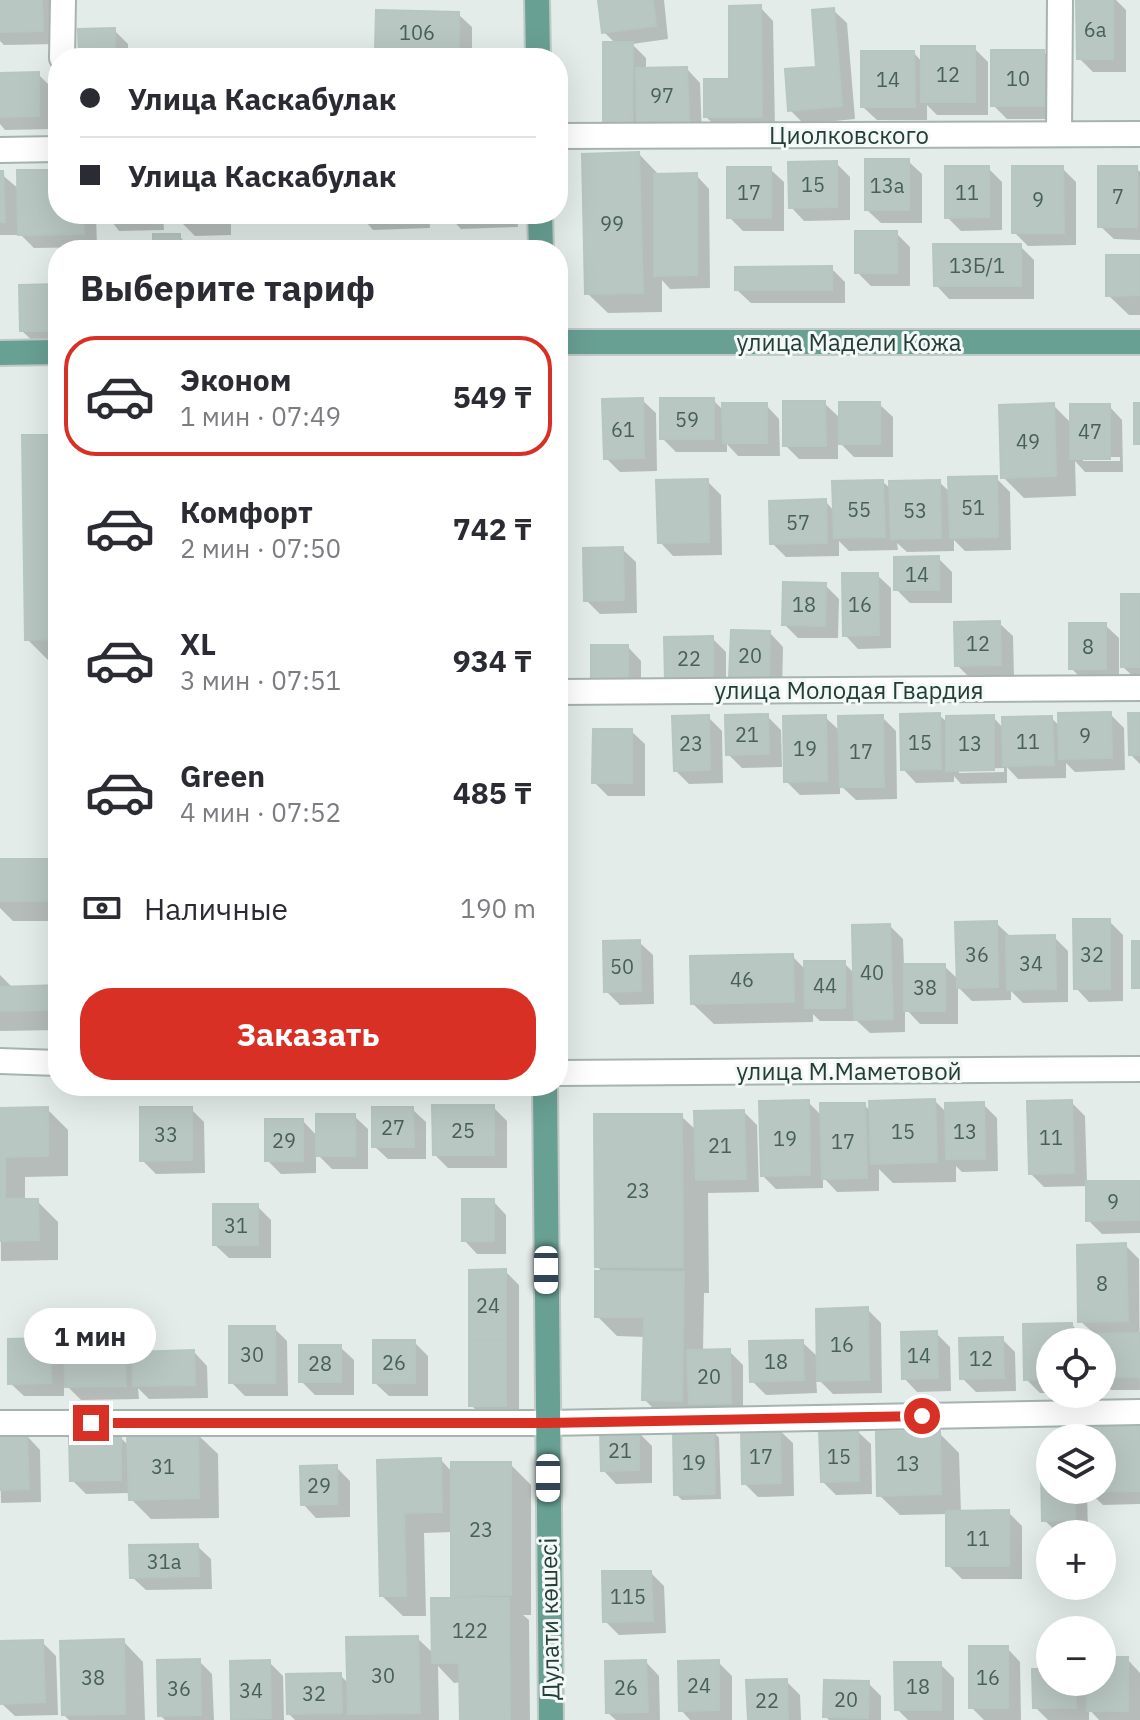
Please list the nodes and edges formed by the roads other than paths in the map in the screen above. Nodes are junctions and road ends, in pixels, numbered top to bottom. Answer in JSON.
{"nodes":[{"id":1,"x":63,"y":0,"type":"edge"},
{"id":2,"x":537,"y":0,"type":"edge"},
{"id":3,"x":1060,"y":0,"type":"edge"},
{"id":4,"x":62,"y":48,"type":"edge"},
{"id":5,"x":538,"y":48,"type":"edge"},
{"id":6,"x":1059,"y":134,"type":"junction"},
{"id":7,"x":1140,"y":134,"type":"edge"},
{"id":8,"x":568,"y":136,"type":"edge"},
{"id":9,"x":48,"y":149,"type":"edge"},
{"id":10,"x":0,"y":150,"type":"edge"},
{"id":11,"x":568,"y":342,"type":"edge"},
{"id":12,"x":1140,"y":342,"type":"edge"},
{"id":13,"x":48,"y":352,"type":"edge"},
{"id":14,"x":0,"y":353,"type":"edge"},
{"id":15,"x":1140,"y":688,"type":"edge"},
{"id":16,"x":568,"y":692,"type":"edge"},
{"id":17,"x":0,"y":1061,"type":"edge"},
{"id":18,"x":48,"y":1063,"type":"edge"},
{"id":19,"x":1140,"y":1069,"type":"edge"},
{"id":20,"x":568,"y":1073,"type":"edge"},
{"id":21,"x":545,"y":1096,"type":"edge"},
{"id":22,"x":1140,"y":1412,"type":"edge"},
{"id":23,"x":0,"y":1423,"type":"edge"},
{"id":24,"x":547,"y":1423,"type":"junction"},
{"id":25,"x":551,"y":1720,"type":"edge"}],
"edges":[{"from":1,"to":4,"type":"street"},
{"from":2,"to":5,"type":"main road"},
{"from":3,"to":6,"type":"street"},
{"from":6,"to":7,"type":"street","name":"Циолковского"},
{"from":6,"to":8,"type":"street","name":"Циолковского"},
{"from":9,"to":10,"type":"street"},
{"from":11,"to":12,"type":"main road","name":"улица Мадели Кожа"},
{"from":13,"to":14,"type":"main road"},
{"from":15,"to":16,"type":"street","name":"улица Молодая Гвардия"},
{"from":17,"to":18,"type":"street"},
{"from":19,"to":20,"type":"street","name":"улица М.Маметовой"},
{"from":21,"to":24,"type":"main road","name":"Дулати көшесі"},
{"from":22,"to":24,"type":"street"},
{"from":23,"to":24,"type":"street"},
{"from":24,"to":25,"type":"main road","name":"Дулати көшесі"}]}
